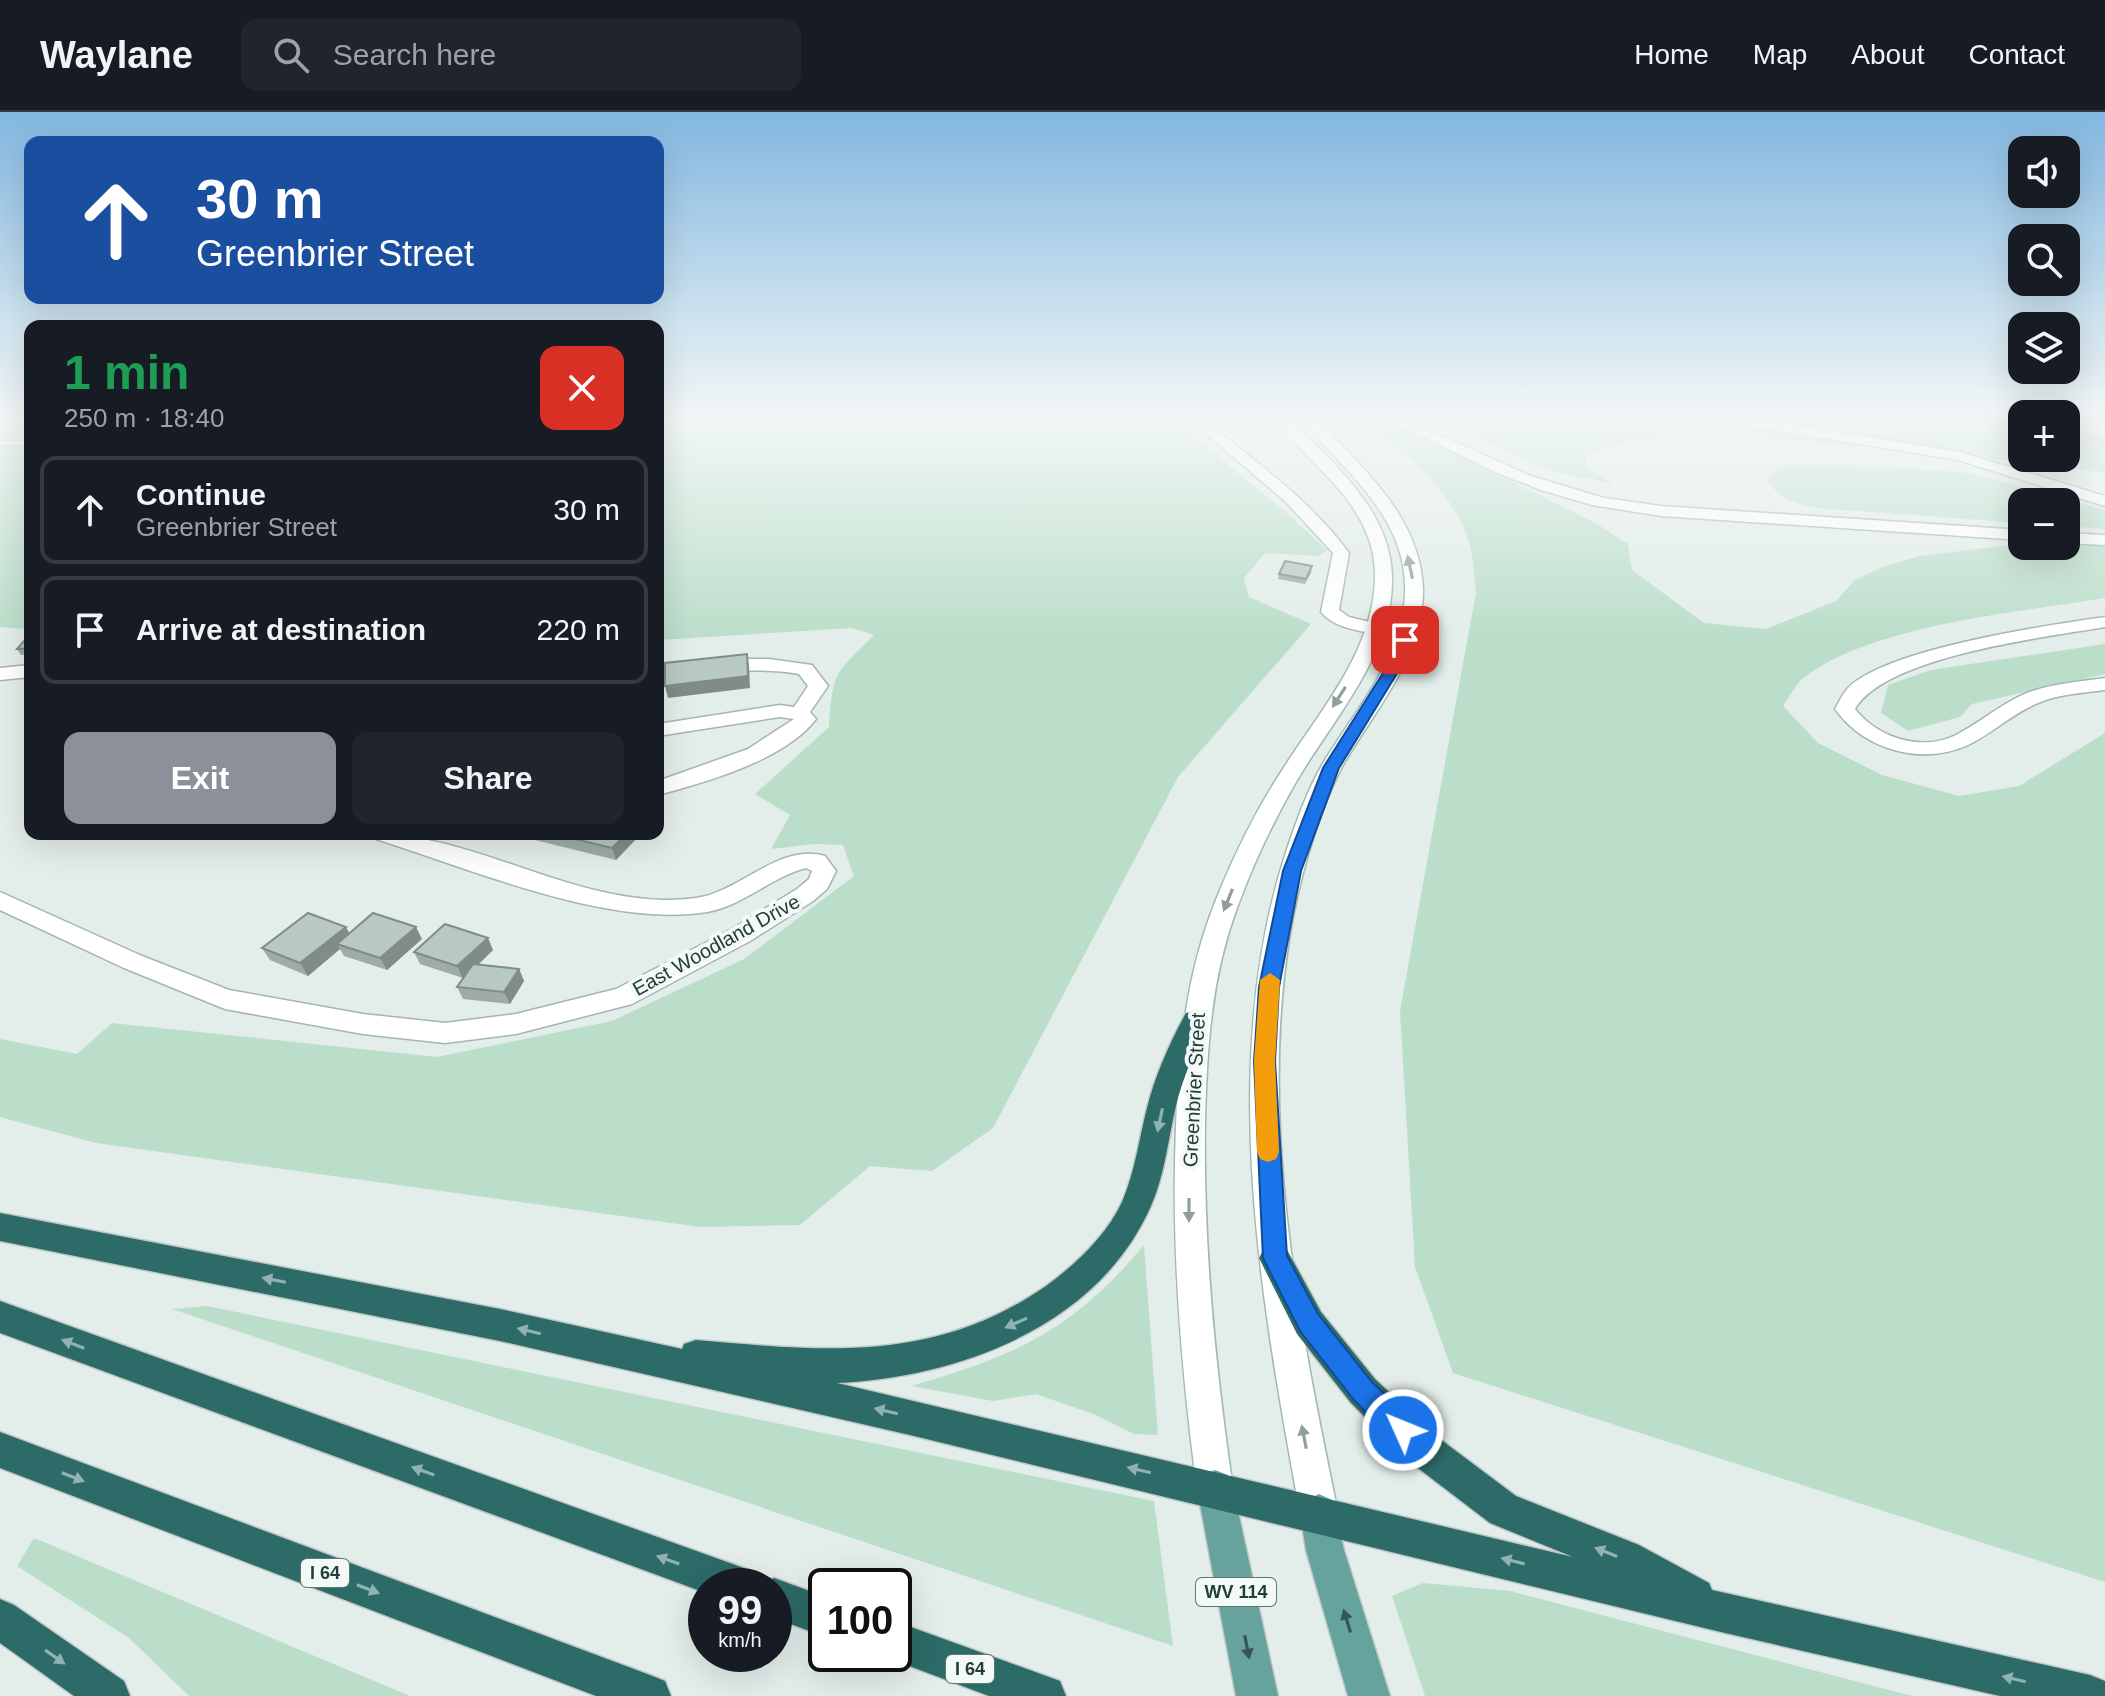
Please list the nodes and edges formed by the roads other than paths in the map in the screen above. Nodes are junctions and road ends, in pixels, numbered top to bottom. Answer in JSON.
{"nodes":[{"id":1,"x":1278,"y":490,"type":"edge"},
{"id":2,"x":1348,"y":490,"type":"edge"},
{"id":3,"x":1371,"y":490,"type":"edge"},
{"id":4,"x":1557,"y":490,"type":"edge"},
{"id":5,"x":2072,"y":490,"type":"edge"},
{"id":6,"x":2105,"y":501,"type":"edge"},
{"id":7,"x":2008,"y":534,"type":"edge"},
{"id":8,"x":2080,"y":539,"type":"edge"},
{"id":9,"x":2105,"y":540,"type":"edge"},
{"id":10,"x":2105,"y":622,"type":"edge"},
{"id":11,"x":1376,"y":629,"type":"junction"},
{"id":12,"x":24,"y":672,"type":"edge"},
{"id":13,"x":664,"y":673,"type":"edge"},
{"id":14,"x":0,"y":674,"type":"edge"},
{"id":15,"x":2105,"y":684,"type":"edge"},
{"id":16,"x":800,"y":713,"type":"junction"},
{"id":17,"x":664,"y":729,"type":"edge"},
{"id":18,"x":664,"y":786,"type":"edge"},
{"id":19,"x":429,"y":840,"type":"edge"},
{"id":20,"x":0,"y":900,"type":"edge"},
{"id":21,"x":1195,"y":1020,"type":"junction"},
{"id":22,"x":0,"y":1227,"type":"edge"},
{"id":23,"x":1275,"y":1258,"type":"junction"},
{"id":24,"x":0,"y":1317,"type":"edge"},
{"id":25,"x":605,"y":1349,"type":"junction"},
{"id":26,"x":0,"y":1450,"type":"edge"},
{"id":27,"x":1215,"y":1488,"type":"junction"},
{"id":28,"x":1319,"y":1513,"type":"junction"},
{"id":29,"x":691,"y":1568,"type":"edge"},
{"id":30,"x":1725,"y":1613,"type":"junction"},
{"id":31,"x":0,"y":1619,"type":"edge"},
{"id":32,"x":912,"y":1648,"type":"edge"},
{"id":33,"x":109,"y":1696,"type":"edge"},
{"id":34,"x":650,"y":1696,"type":"edge"},
{"id":35,"x":1045,"y":1696,"type":"edge"},
{"id":36,"x":1257,"y":1696,"type":"edge"},
{"id":37,"x":1369,"y":1696,"type":"edge"},
{"id":38,"x":2090,"y":1696,"type":"edge"}],
"edges":[{"from":1,"to":11,"type":"street"},
{"from":2,"to":11,"type":"street","name":"Greenbrier Street","number":"WV 114"},
{"from":23,"to":3,"type":"street","one_way":true},
{"from":4,"to":7,"type":"street"},
{"from":5,"to":6,"type":"street"},
{"from":8,"to":9,"type":"street"},
{"from":10,"to":15,"type":"street"},
{"from":11,"to":21,"type":"street","name":"Greenbrier Street","number":"WV 114","one_way":true},
{"from":12,"to":14,"type":"street"},
{"from":13,"to":16,"type":"street"},
{"from":16,"to":17,"type":"street"},
{"from":16,"to":18,"type":"street"},
{"from":19,"to":20,"type":"street","name":"East Woodland Drive"},
{"from":21,"to":25,"type":"highway","one_way":true},
{"from":21,"to":27,"type":"street","name":"Greenbrier Street","number":"WV 114","one_way":true},
{"from":25,"to":22,"type":"highway","one_way":true},
{"from":28,"to":23,"type":"street","one_way":true},
{"from":30,"to":23,"type":"highway","one_way":true},
{"from":29,"to":24,"type":"highway","one_way":true},
{"from":27,"to":25,"type":"highway","one_way":true},
{"from":26,"to":34,"type":"highway","number":"I 64","one_way":true},
{"from":27,"to":28,"type":"highway"},
{"from":27,"to":36,"type":"main road","name":"Greenbrier Street","number":"WV 114","one_way":true},
{"from":30,"to":28,"type":"highway","one_way":true},
{"from":37,"to":28,"type":"main road","one_way":true},
{"from":38,"to":30,"type":"highway","one_way":true},
{"from":31,"to":33,"type":"highway","one_way":true},
{"from":32,"to":35,"type":"highway","number":"I 64"}]}
